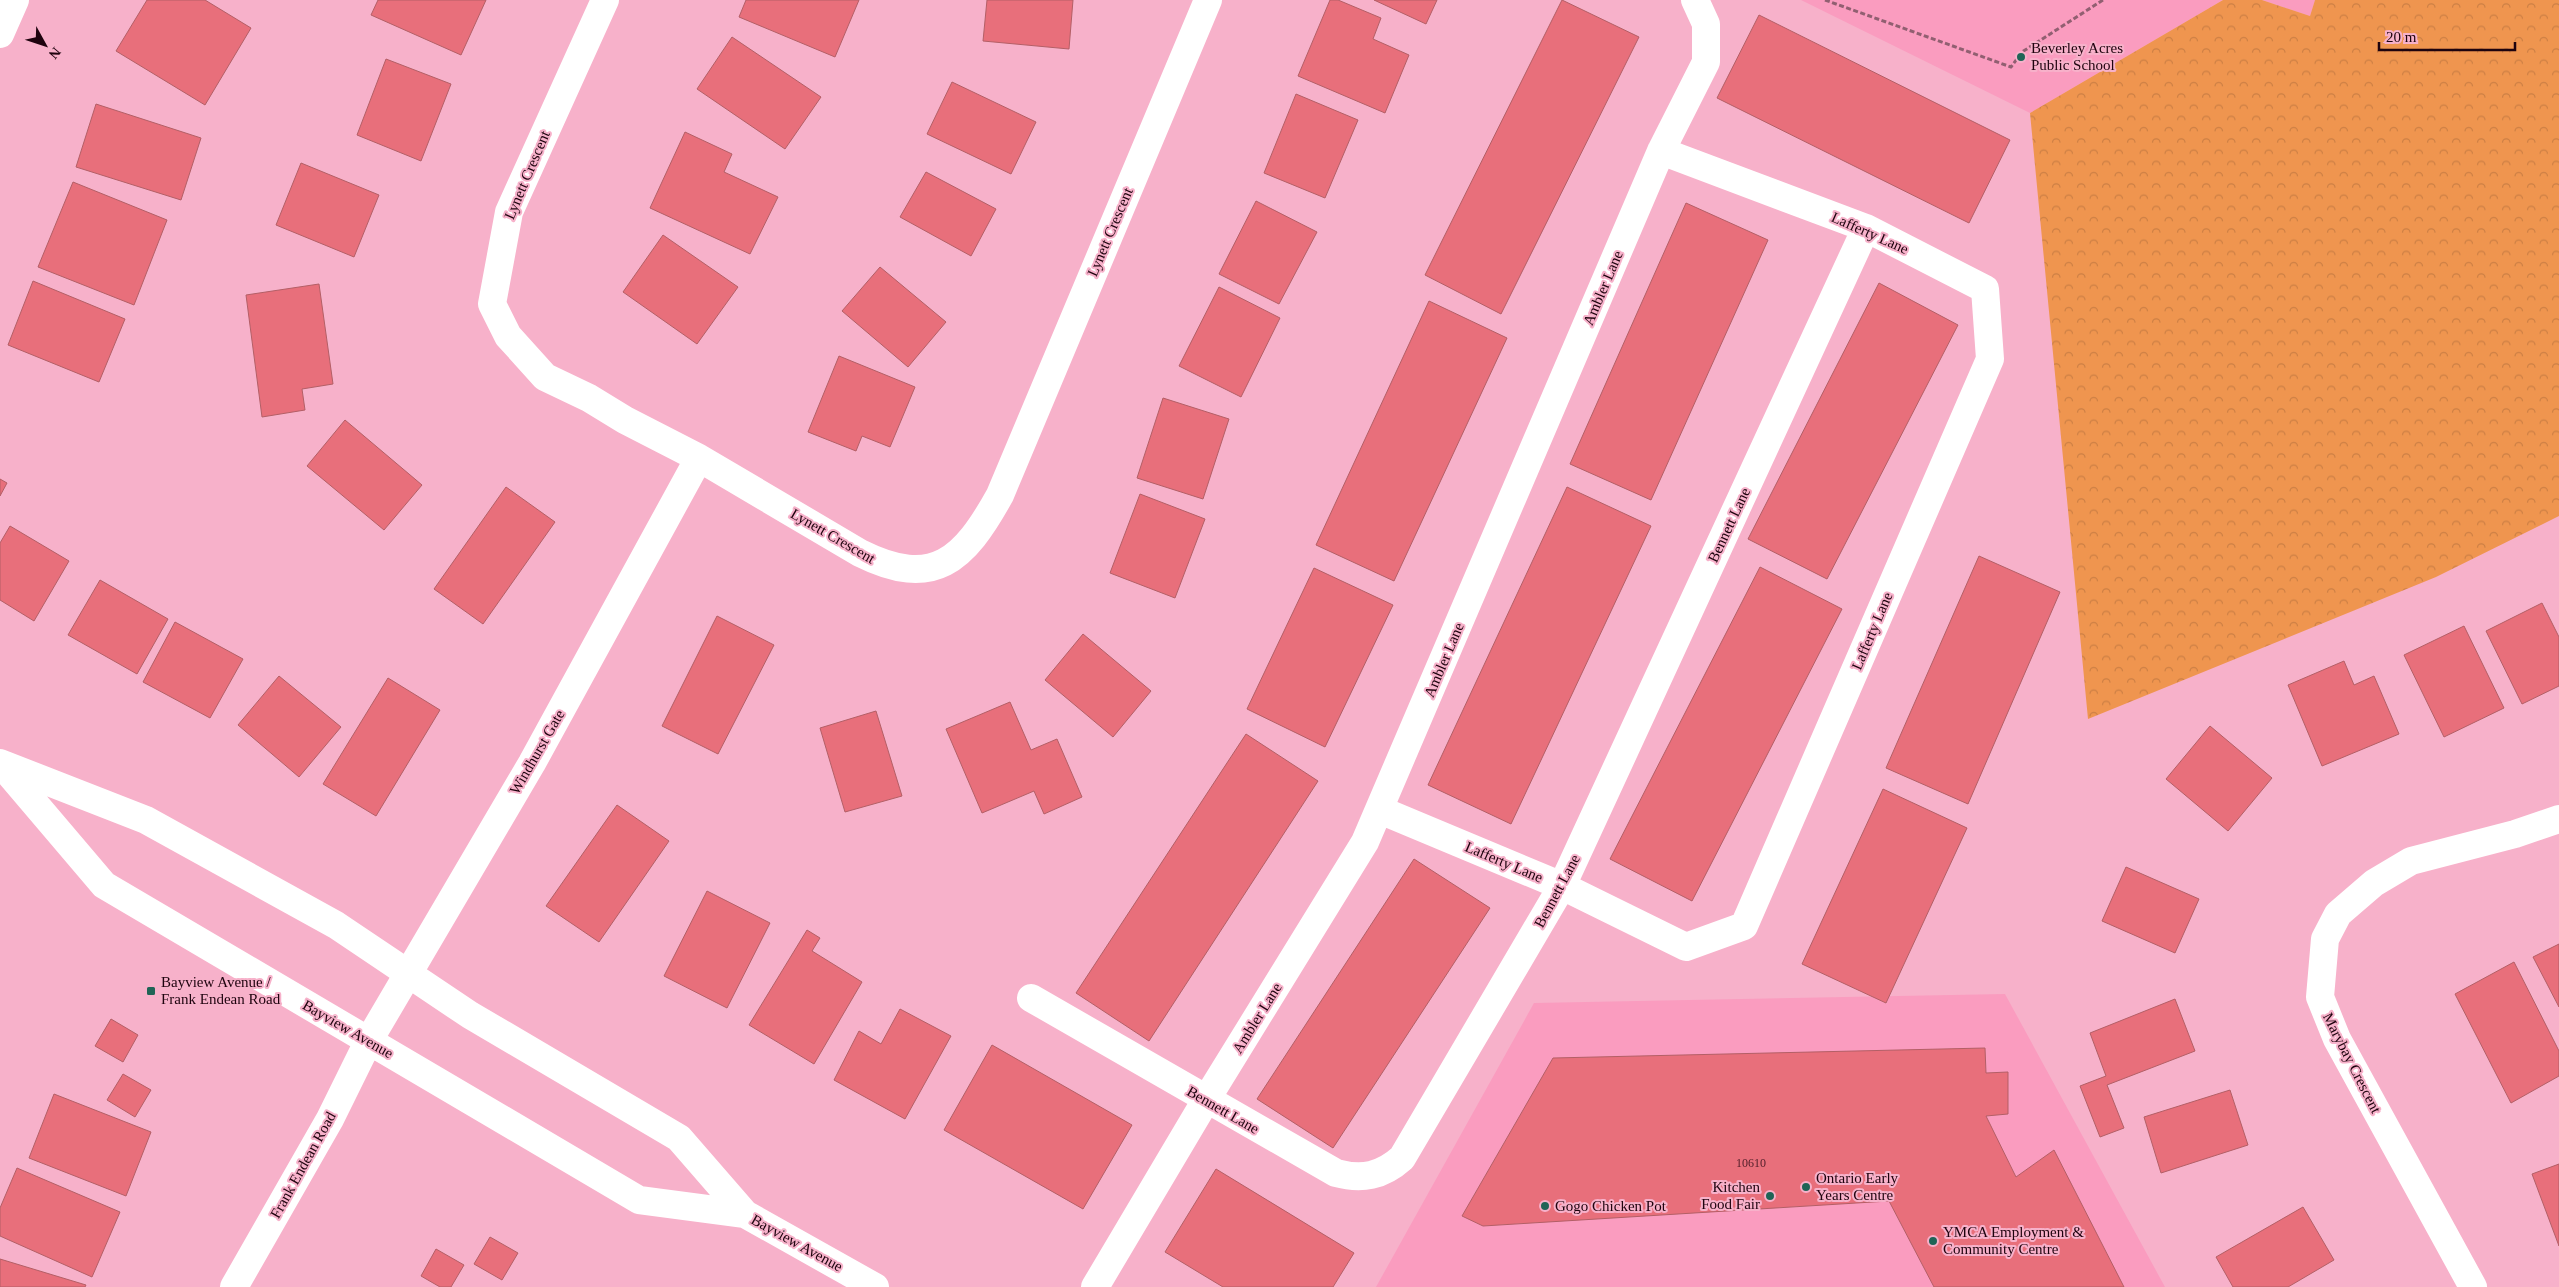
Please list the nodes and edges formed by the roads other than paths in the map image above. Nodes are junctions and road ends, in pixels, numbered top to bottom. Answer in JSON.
{"nodes":[{"id":1,"x":15,"y":0,"type":"edge"},
{"id":2,"x":605,"y":0,"type":"edge"},
{"id":3,"x":1208,"y":0,"type":"edge"},
{"id":4,"x":1694,"y":0,"type":"edge"},
{"id":5,"x":0,"y":34,"type":"edge"},
{"id":6,"x":1661,"y":151,"type":"junction"},
{"id":7,"x":1866,"y":228,"type":"junction"},
{"id":8,"x":699,"y":458,"type":"junction"},
{"id":9,"x":0,"y":763,"type":"edge"},
{"id":10,"x":1380,"y":810,"type":"junction"},
{"id":11,"x":2559,"y":819,"type":"edge"},
{"id":12,"x":1562,"y":886,"type":"junction"},
{"id":13,"x":408,"y":974,"type":"junction"},
{"id":14,"x":1031,"y":998,"type":"dead end"},
{"id":15,"x":368,"y":1042,"type":"junction"},
{"id":16,"x":1206,"y":1100,"type":"junction"},
{"id":17,"x":745,"y":1214,"type":"junction"},
{"id":18,"x":234,"y":1287,"type":"edge"},
{"id":19,"x":875,"y":1287,"type":"edge"},
{"id":20,"x":1095,"y":1287,"type":"edge"},
{"id":21,"x":2474,"y":1287,"type":"edge"}],
"edges":[{"from":1,"to":5,"type":"street"},
{"from":2,"to":8,"type":"street","name":"Lynett Crescent"},
{"from":3,"to":8,"type":"street","name":"Lynett Crescent"},
{"from":4,"to":6,"type":"street","name":"Ambler Lane"},
{"from":6,"to":7,"type":"street","name":"Lafferty Lane"},
{"from":6,"to":10,"type":"street","name":"Ambler Lane"},
{"from":7,"to":12,"type":"street","name":"Bennett Lane"},
{"from":7,"to":12,"type":"street","name":"Lafferty Lane"},
{"from":8,"to":13,"type":"street","name":"Windhurst Gate"},
{"from":9,"to":13,"type":"street","name":"Bayview Avenue"},
{"from":9,"to":15,"type":"street","name":"Bayview Avenue"},
{"from":10,"to":12,"type":"street","name":"Lafferty Lane"},
{"from":10,"to":16,"type":"street","name":"Ambler Lane"},
{"from":11,"to":21,"type":"street","name":"Marybay Crescent"},
{"from":12,"to":16,"type":"street","name":"Bennett Lane"},
{"from":13,"to":15,"type":"street","name":"Windhurst Gate"},
{"from":13,"to":17,"type":"street","name":"Bayview Avenue"},
{"from":14,"to":16,"type":"street","name":"Bennett Lane"},
{"from":15,"to":17,"type":"street","name":"Bayview Avenue"},
{"from":15,"to":18,"type":"street","name":"Frank Endean Road"},
{"from":16,"to":20,"type":"street","name":"Ambler Lane"},
{"from":17,"to":19,"type":"street","name":"Bayview Avenue"}]}
